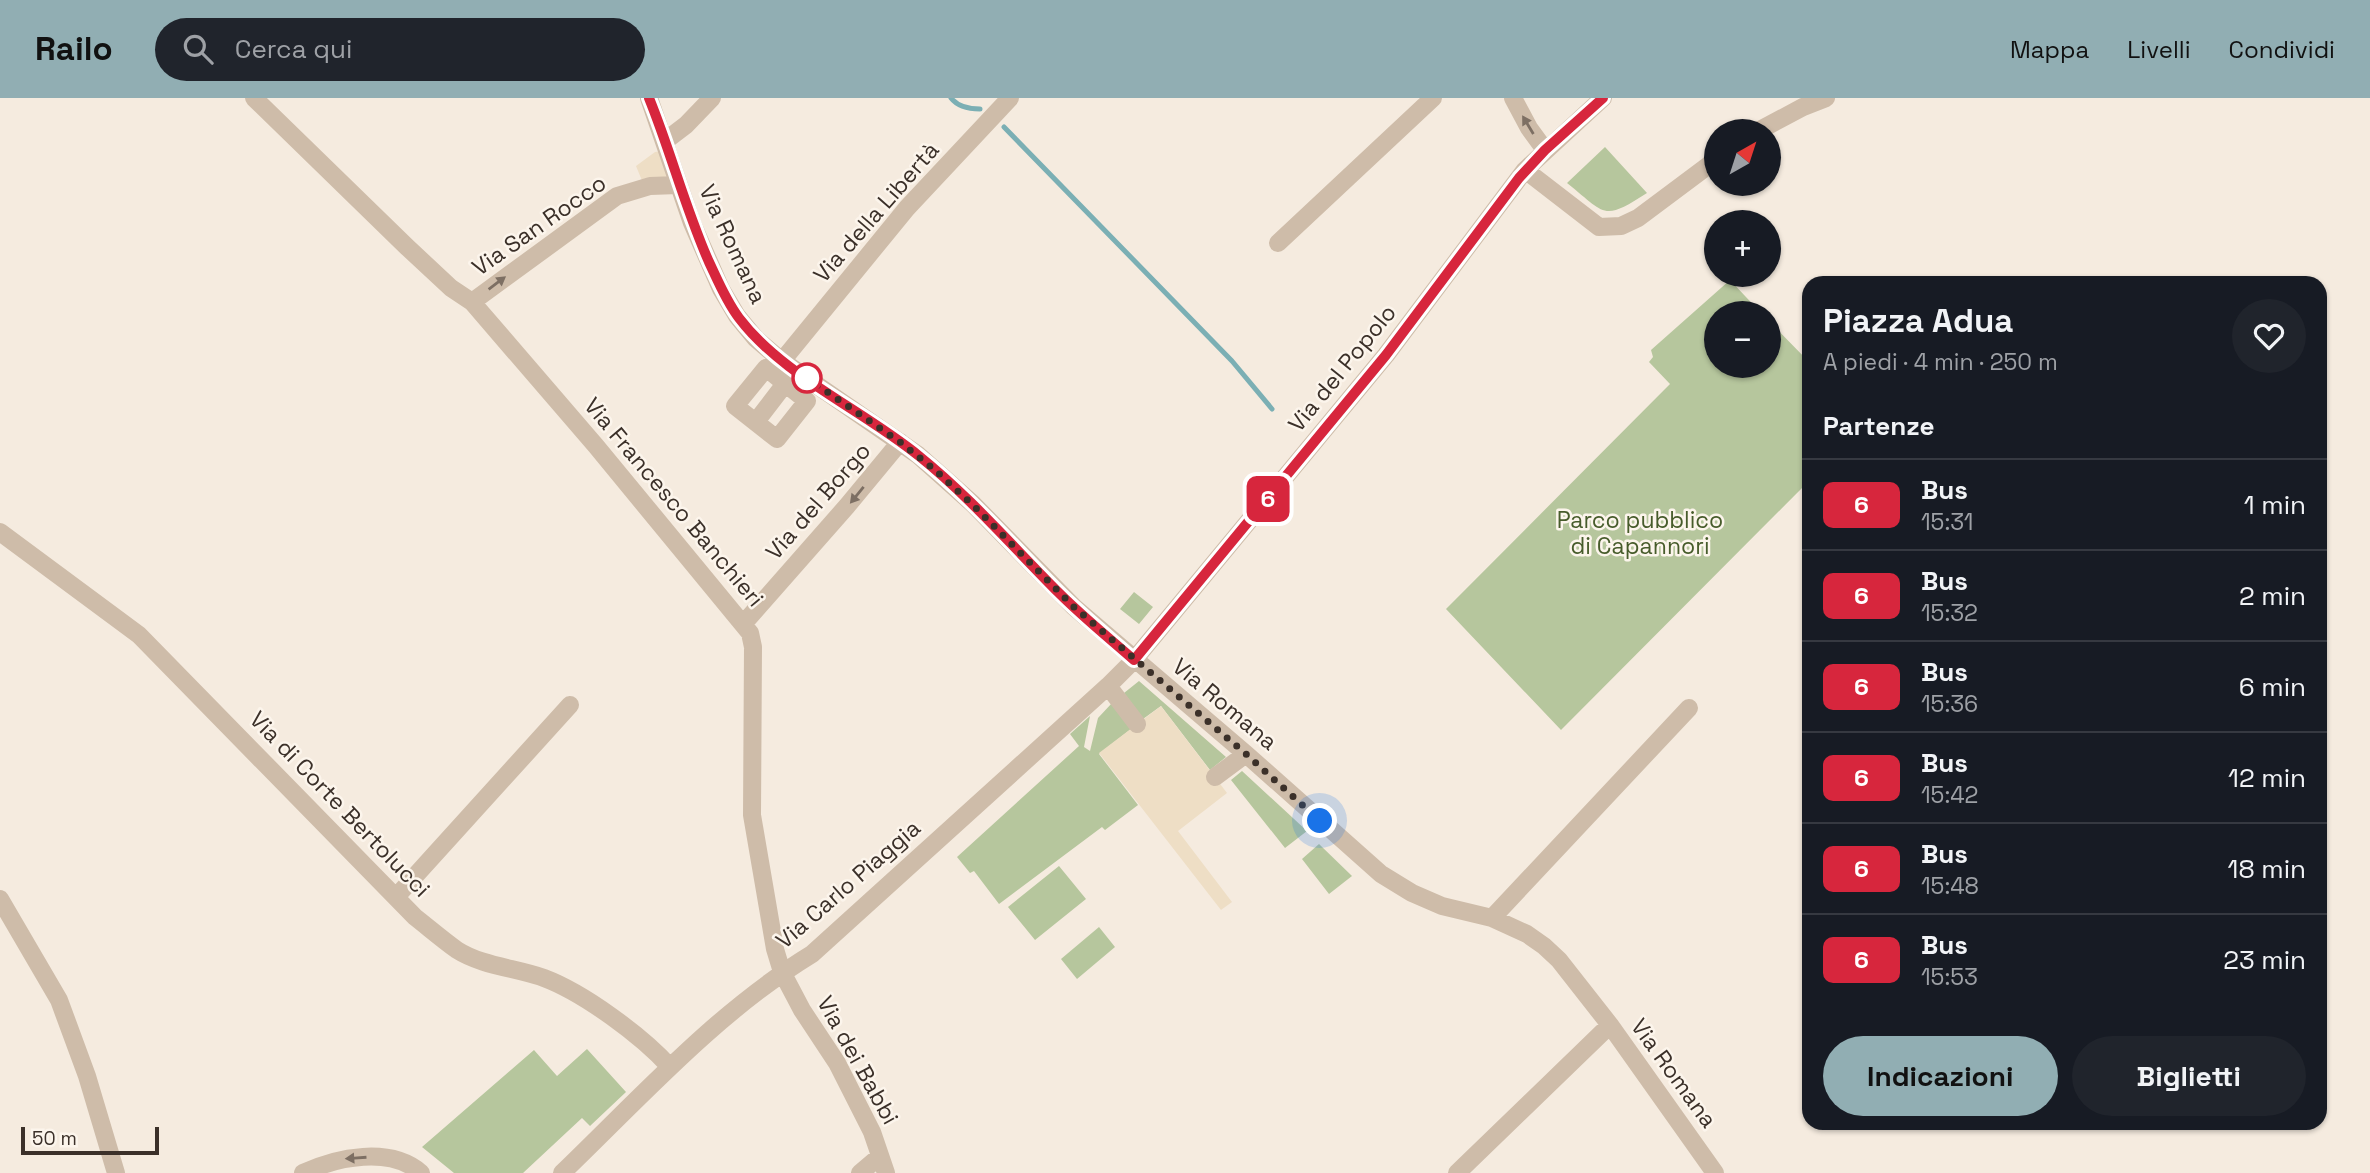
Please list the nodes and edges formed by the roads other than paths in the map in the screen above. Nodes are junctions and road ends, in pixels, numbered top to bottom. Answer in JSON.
{"nodes":[{"id":1,"x":254,"y":98,"type":"edge"},
{"id":2,"x":649,"y":98,"type":"edge"},
{"id":3,"x":712,"y":98,"type":"edge"},
{"id":4,"x":1010,"y":98,"type":"edge"},
{"id":5,"x":1433,"y":98,"type":"edge"},
{"id":6,"x":1513,"y":98,"type":"edge"},
{"id":7,"x":1603,"y":98,"type":"edge"},
{"id":8,"x":1826,"y":98,"type":"edge"},
{"id":9,"x":1780,"y":119,"type":"edge"},
{"id":10,"x":665,"y":141,"type":"junction"},
{"id":11,"x":1545,"y":150,"type":"junction"},
{"id":12,"x":1704,"y":169,"type":"edge"},
{"id":13,"x":1525,"y":170,"type":"junction"},
{"id":14,"x":678,"y":185,"type":"junction"},
{"id":15,"x":1278,"y":243,"type":"dead end"},
{"id":16,"x":472,"y":302,"type":"junction"},
{"id":17,"x":788,"y":372,"type":"junction"},
{"id":18,"x":758,"y":419,"type":"dead end"},
{"id":19,"x":900,"y":442,"type":"junction"},
{"id":20,"x":0,"y":532,"type":"edge"},
{"id":21,"x":744,"y":623,"type":"junction"},
{"id":22,"x":1134,"y":660,"type":"junction"},
{"id":23,"x":1108,"y":686,"type":"junction"},
{"id":24,"x":570,"y":705,"type":"dead end"},
{"id":25,"x":1689,"y":709,"type":"dead end"},
{"id":26,"x":1137,"y":724,"type":"dead end"},
{"id":27,"x":1246,"y":754,"type":"junction"},
{"id":28,"x":1215,"y":777,"type":"dead end"},
{"id":29,"x":396,"y":897,"type":"junction"},
{"id":30,"x":0,"y":899,"type":"edge"},
{"id":31,"x":1492,"y":918,"type":"junction"},
{"id":32,"x":782,"y":972,"type":"junction"},
{"id":33,"x":1610,"y":1025,"type":"junction"},
{"id":34,"x":670,"y":1067,"type":"junction"},
{"id":35,"x":883,"y":1164,"type":"edge"},
{"id":36,"x":416,"y":1168,"type":"edge"},
{"id":37,"x":116,"y":1173,"type":"edge"},
{"id":38,"x":303,"y":1173,"type":"edge"},
{"id":39,"x":562,"y":1173,"type":"edge"},
{"id":40,"x":860,"y":1173,"type":"edge"},
{"id":41,"x":1457,"y":1173,"type":"edge"},
{"id":42,"x":1715,"y":1173,"type":"edge"}],
"edges":[{"from":1,"to":16,"type":"street","name":"Via San Rocco"},
{"from":2,"to":10,"type":"street","name":"Via Romana"},
{"from":3,"to":10,"type":"street"},
{"from":4,"to":17,"type":"street","name":"Via della Libertà"},
{"from":5,"to":15,"type":"street"},
{"from":11,"to":6,"type":"street","one_way":true},
{"from":7,"to":11,"type":"street","name":"Via del Popolo"},
{"from":8,"to":9,"type":"street"},
{"from":10,"to":14,"type":"street","name":"Via Romana"},
{"from":11,"to":13,"type":"street","name":"Via del Popolo"},
{"from":12,"to":13,"type":"street"},
{"from":13,"to":22,"type":"street","name":"Via del Popolo"},
{"from":16,"to":14,"type":"street","name":"Via San Rocco","one_way":true},
{"from":14,"to":17,"type":"street","name":"Via Romana"},
{"from":16,"to":21,"type":"street","name":"Via Francesco Banchieri"},
{"from":17,"to":18,"type":"street","name":"Via della Libertà"},
{"from":17,"to":19,"type":"street","name":"Via Romana"},
{"from":19,"to":21,"type":"street","name":"Via del Borgo","one_way":true},
{"from":19,"to":22,"type":"street","name":"Via Romana"},
{"from":20,"to":29,"type":"street","name":"Via di Corte Bertolucci"},
{"from":21,"to":32,"type":"street","name":"Via Francesco Banchieri"},
{"from":22,"to":23,"type":"street","name":"Via Carlo Piaggia"},
{"from":22,"to":27,"type":"street","name":"Via Romana"},
{"from":23,"to":26,"type":"street"},
{"from":23,"to":32,"type":"street","name":"Via Carlo Piaggia"},
{"from":24,"to":29,"type":"street"},
{"from":25,"to":31,"type":"street"},
{"from":27,"to":28,"type":"street"},
{"from":27,"to":31,"type":"street","name":"Via Romana"},
{"from":29,"to":34,"type":"street","name":"Via di Corte Bertolucci"},
{"from":30,"to":37,"type":"street"},
{"from":31,"to":33,"type":"street","name":"Via Romana"},
{"from":32,"to":34,"type":"street","name":"Via Carlo Piaggia"},
{"from":32,"to":35,"type":"street","name":"Via dei Babbi"},
{"from":33,"to":41,"type":"street"},
{"from":33,"to":42,"type":"street","name":"Via Romana"},
{"from":34,"to":39,"type":"street","name":"Via Carlo Piaggia"},
{"from":35,"to":40,"type":"street"},
{"from":36,"to":38,"type":"street","one_way":true}]}
